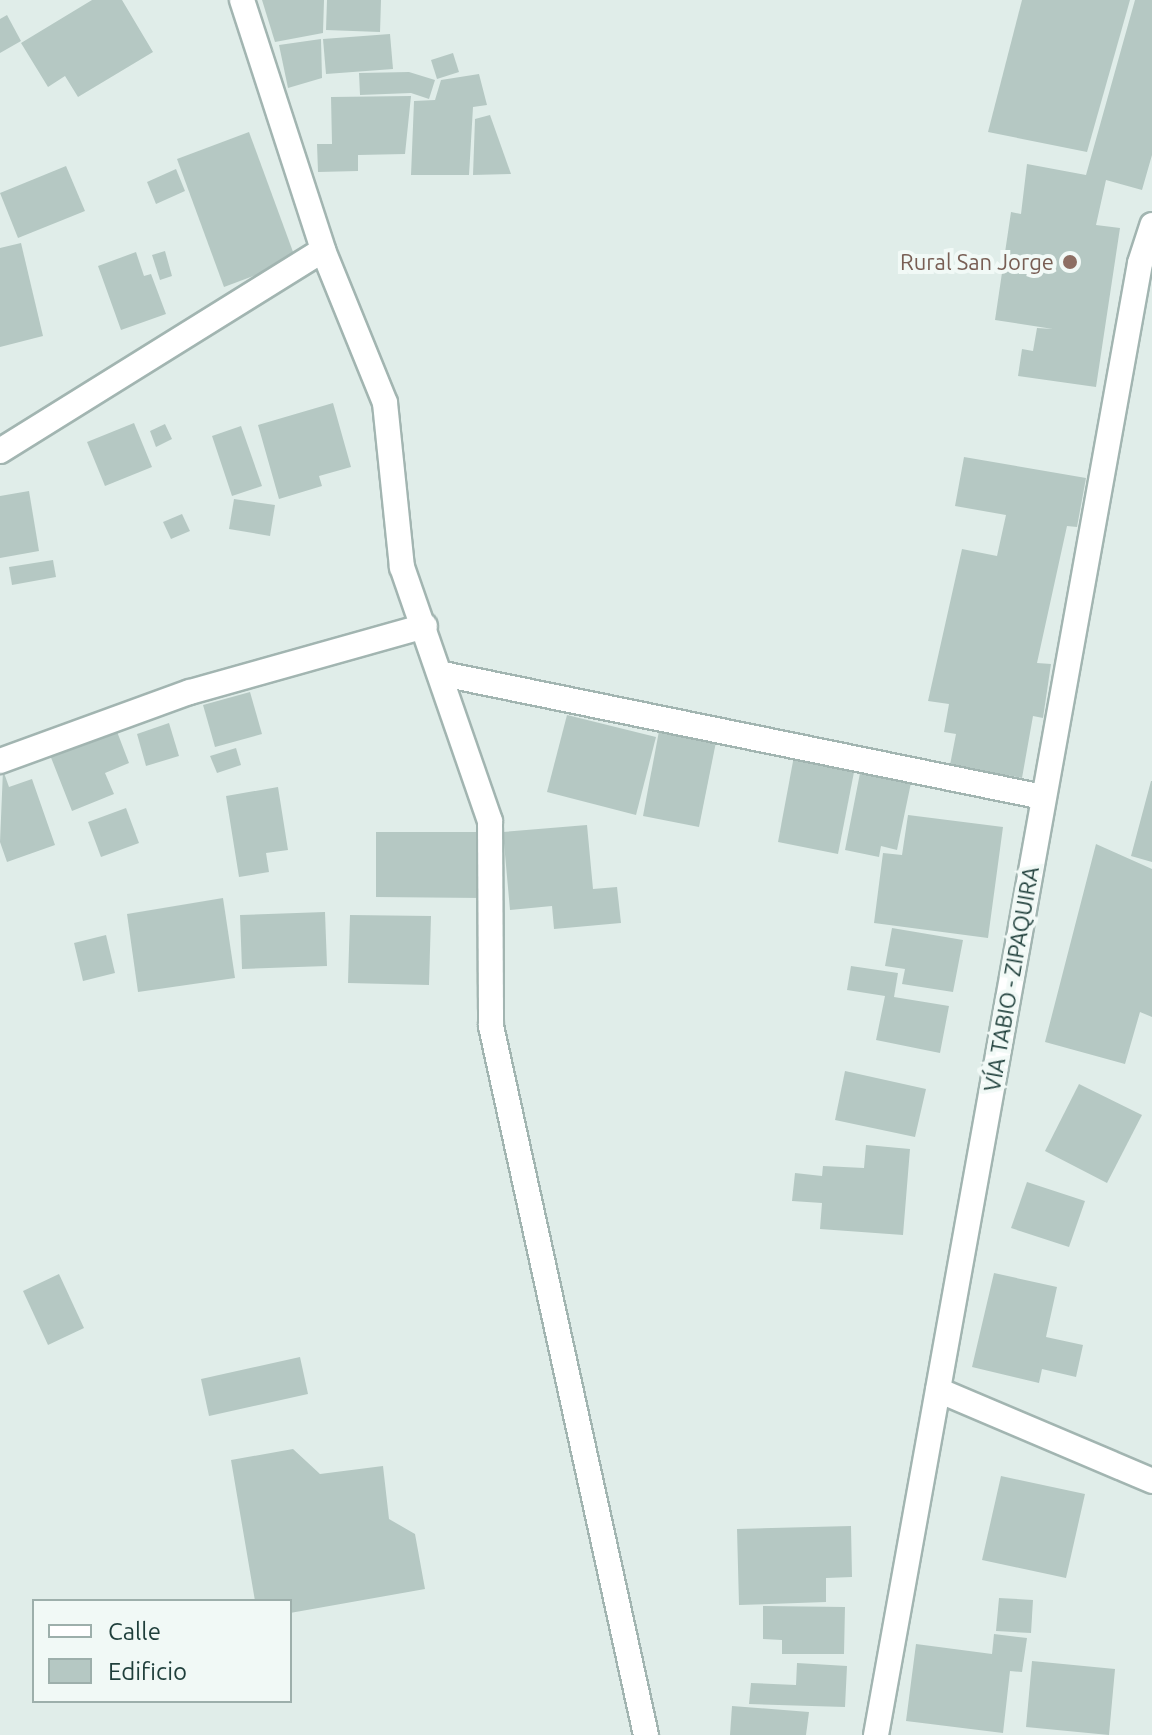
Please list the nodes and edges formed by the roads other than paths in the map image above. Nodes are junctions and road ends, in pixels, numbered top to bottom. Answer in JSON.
{"nodes":[{"id":1,"x":242,"y":0,"type":"edge"},
{"id":2,"x":1152,"y":225,"type":"edge"},
{"id":3,"x":323,"y":250,"type":"junction"},
{"id":4,"x":0,"y":451,"type":"edge"},
{"id":5,"x":425,"y":626,"type":"junction"},
{"id":6,"x":443,"y":674,"type":"junction"},
{"id":7,"x":0,"y":761,"type":"edge"},
{"id":8,"x":1043,"y":797,"type":"junction"},
{"id":9,"x":938,"y":1390,"type":"junction"},
{"id":10,"x":1152,"y":1481,"type":"edge"},
{"id":11,"x":646,"y":1735,"type":"edge"},
{"id":12,"x":876,"y":1735,"type":"edge"}],
"edges":[{"from":1,"to":3,"type":"street"},
{"from":2,"to":8,"type":"street","name":"VÍA TABIO - ZIPAQUIRA"},
{"from":3,"to":4,"type":"street"},
{"from":3,"to":5,"type":"street"},
{"from":5,"to":6,"type":"street"},
{"from":5,"to":7,"type":"street"},
{"from":6,"to":8,"type":"street"},
{"from":6,"to":11,"type":"street"},
{"from":8,"to":9,"type":"street","name":"VÍA TABIO - ZIPAQUIRA"},
{"from":9,"to":10,"type":"street"},
{"from":9,"to":12,"type":"street","name":"VÍA TABIO - ZIPAQUIRA"}]}
